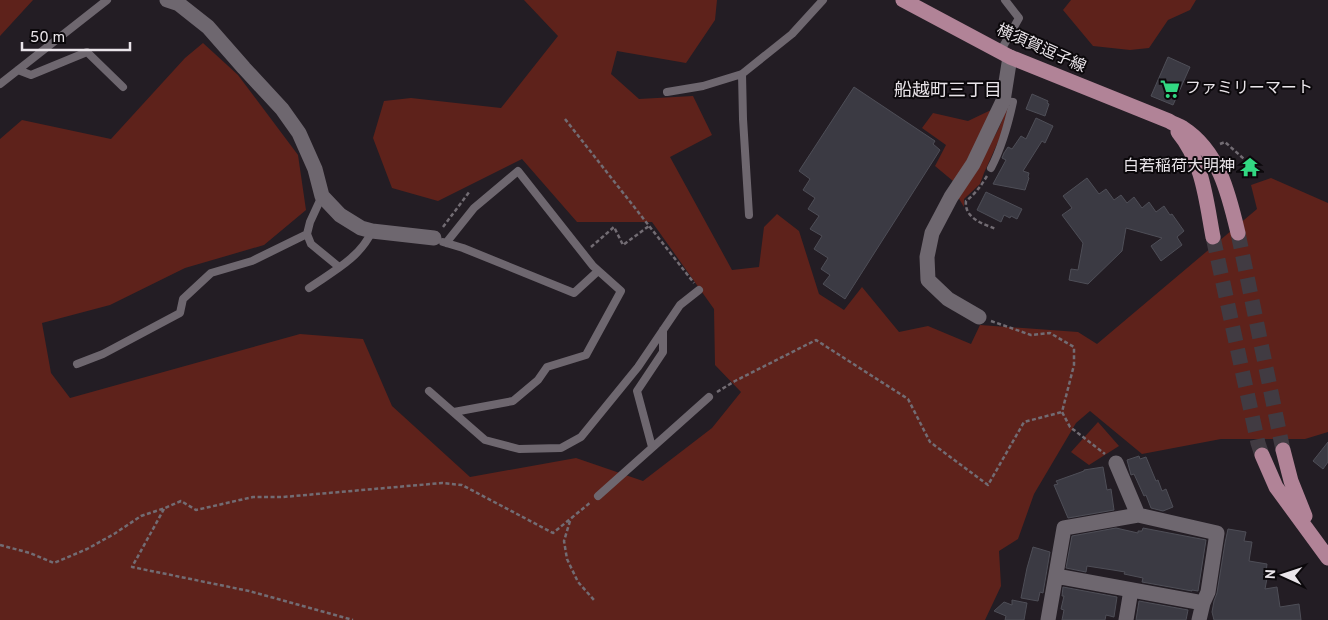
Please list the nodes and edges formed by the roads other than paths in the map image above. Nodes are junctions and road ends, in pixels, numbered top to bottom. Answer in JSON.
{"nodes":[{"id":1,"x":107,"y":0,"type":"edge"},
{"id":2,"x":167,"y":0,"type":"edge"},
{"id":3,"x":823,"y":0,"type":"edge"},
{"id":4,"x":903,"y":0,"type":"edge"},
{"id":5,"x":1005,"y":0,"type":"edge"},
{"id":6,"x":1005,"y":54,"type":"junction"},
{"id":7,"x":18,"y":70,"type":"junction"},
{"id":8,"x":742,"y":74,"type":"junction"},
{"id":9,"x":0,"y":84,"type":"edge"},
{"id":10,"x":123,"y":87,"type":"dead end"},
{"id":11,"x":667,"y":92,"type":"dead end"},
{"id":12,"x":1003,"y":101,"type":"junction"},
{"id":13,"x":1169,"y":121,"type":"junction"},
{"id":14,"x":991,"y":168,"type":"road end"},
{"id":15,"x":322,"y":196,"type":"junction"},
{"id":16,"x":749,"y":215,"type":"dead end"},
{"id":17,"x":372,"y":231,"type":"junction"},
{"id":18,"x":1238,"y":233,"type":"tunnel mouth"},
{"id":19,"x":307,"y":234,"type":"junction"},
{"id":20,"x":1213,"y":237,"type":"tunnel mouth"},
{"id":21,"x":440,"y":241,"type":"junction"},
{"id":22,"x":339,"y":267,"type":"junction"},
{"id":23,"x":598,"y":271,"type":"junction"},
{"id":24,"x":309,"y":288,"type":"dead end"},
{"id":25,"x":699,"y":290,"type":"road end"},
{"id":26,"x":979,"y":317,"type":"road end"},
{"id":27,"x":663,"y":330,"type":"junction"},
{"id":28,"x":77,"y":364,"type":"dead end"},
{"id":29,"x":429,"y":391,"type":"dead end"},
{"id":30,"x":709,"y":397,"type":"road end"},
{"id":31,"x":454,"y":412,"type":"junction"},
{"id":32,"x":652,"y":448,"type":"junction"},
{"id":33,"x":1283,"y":450,"type":"tunnel mouth"},
{"id":34,"x":1262,"y":455,"type":"tunnel mouth"},
{"id":35,"x":1116,"y":463,"type":"road end"},
{"id":36,"x":598,"y":496,"type":"road end"},
{"id":37,"x":1138,"y":515,"type":"junction"},
{"id":38,"x":1327,"y":556,"type":"edge"},
{"id":39,"x":1056,"y":576,"type":"junction"},
{"id":40,"x":1131,"y":590,"type":"junction"},
{"id":41,"x":1203,"y":603,"type":"junction"},
{"id":42,"x":1048,"y":620,"type":"edge"},
{"id":43,"x":1126,"y":620,"type":"edge"},
{"id":44,"x":1199,"y":620,"type":"edge"}],
"edges":[{"from":1,"to":7,"type":"lane"},
{"from":2,"to":15,"type":"street"},
{"from":3,"to":8,"type":"lane"},
{"from":4,"to":6,"type":"main road","name":"横須賀逗子線"},
{"from":5,"to":6,"type":"lane"},
{"from":6,"to":12,"type":"street"},
{"from":6,"to":13,"type":"main road","name":"横須賀逗子線"},
{"from":7,"to":9,"type":"lane"},
{"from":7,"to":10,"type":"lane"},
{"from":8,"to":11,"type":"lane"},
{"from":8,"to":16,"type":"lane"},
{"from":12,"to":14,"type":"lane"},
{"from":12,"to":26,"type":"street"},
{"from":13,"to":18,"type":"main road","name":"横須賀逗子線"},
{"from":13,"to":20,"type":"main road","name":"横須賀逗子線"},
{"from":15,"to":17,"type":"street"},
{"from":15,"to":19,"type":"lane"},
{"from":17,"to":21,"type":"street"},
{"from":17,"to":22,"type":"lane"},
{"from":19,"to":22,"type":"lane"},
{"from":19,"to":28,"type":"lane"},
{"from":21,"to":23,"type":"lane"},
{"from":21,"to":23,"type":"lane"},
{"from":22,"to":24,"type":"lane"},
{"from":23,"to":31,"type":"lane"},
{"from":25,"to":27,"type":"lane"},
{"from":27,"to":31,"type":"lane"},
{"from":27,"to":32,"type":"lane"},
{"from":29,"to":31,"type":"lane"},
{"from":30,"to":32,"type":"lane"},
{"from":32,"to":36,"type":"lane"},
{"from":33,"to":38,"type":"main road"},
{"from":34,"to":38,"type":"main road"},
{"from":35,"to":37,"type":"street"},
{"from":37,"to":39,"type":"street"},
{"from":37,"to":41,"type":"street"},
{"from":39,"to":40,"type":"street"},
{"from":39,"to":42,"type":"street"},
{"from":40,"to":41,"type":"street"},
{"from":40,"to":43,"type":"street"},
{"from":41,"to":44,"type":"street"}]}
